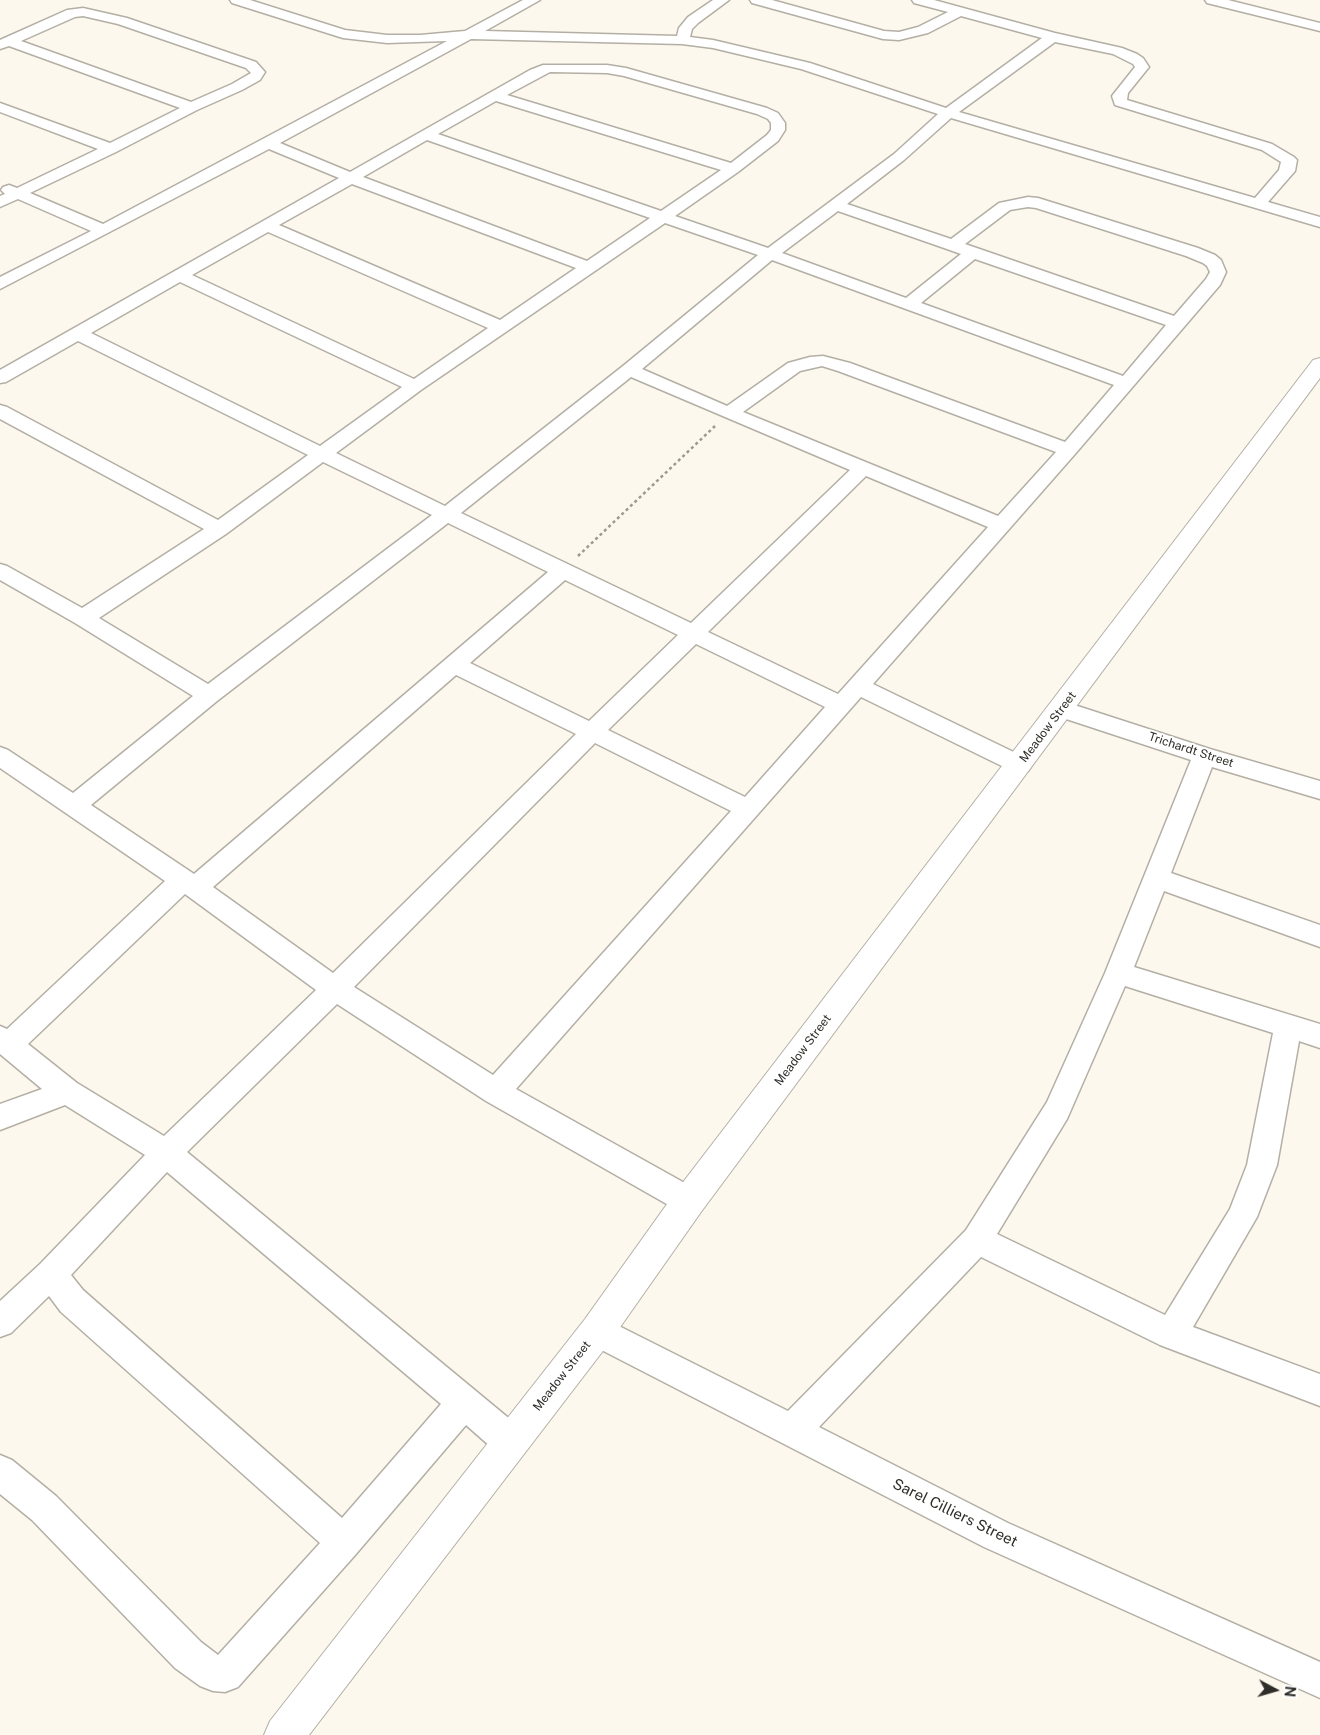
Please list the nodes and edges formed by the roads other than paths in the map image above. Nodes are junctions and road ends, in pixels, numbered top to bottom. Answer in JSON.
{"nodes":[{"id":1,"x":237,"y":0,"type":"edge"},
{"id":2,"x":533,"y":0,"type":"edge"},
{"id":3,"x":722,"y":0,"type":"edge"},
{"id":4,"x":757,"y":0,"type":"edge"},
{"id":5,"x":919,"y":0,"type":"edge"},
{"id":6,"x":1212,"y":0,"type":"edge"},
{"id":7,"x":960,"y":12,"type":"junction"},
{"id":8,"x":1320,"y":27,"type":"edge"},
{"id":9,"x":470,"y":35,"type":"junction"},
{"id":10,"x":1052,"y":37,"type":"junction"},
{"id":11,"x":682,"y":40,"type":"junction"},
{"id":12,"x":4,"y":43,"type":"edge"},
{"id":13,"x":495,"y":96,"type":"junction"},
{"id":14,"x":0,"y":107,"type":"edge"},
{"id":15,"x":192,"y":107,"type":"junction"},
{"id":16,"x":948,"y":113,"type":"junction"},
{"id":17,"x":426,"y":136,"type":"junction"},
{"id":18,"x":267,"y":143,"type":"junction"},
{"id":19,"x":111,"y":149,"type":"junction"},
{"id":20,"x":733,"y":169,"type":"junction"},
{"id":21,"x":351,"y":178,"type":"junction"},
{"id":22,"x":0,"y":186,"type":"edge"},
{"id":23,"x":18,"y":194,"type":"junction"},
{"id":24,"x":0,"y":202,"type":"edge"},
{"id":25,"x":1259,"y":203,"type":"junction"},
{"id":26,"x":836,"y":205,"type":"junction"},
{"id":27,"x":663,"y":217,"type":"junction"},
{"id":28,"x":1320,"y":222,"type":"edge"},
{"id":29,"x":267,"y":226,"type":"junction"},
{"id":30,"x":104,"y":230,"type":"junction"},
{"id":31,"x":953,"y":246,"type":"junction"},
{"id":32,"x":973,"y":252,"type":"junction"},
{"id":33,"x":770,"y":254,"type":"junction"},
{"id":34,"x":588,"y":267,"type":"junction"},
{"id":35,"x":180,"y":276,"type":"junction"},
{"id":36,"x":0,"y":284,"type":"edge"},
{"id":37,"x":909,"y":304,"type":"junction"},
{"id":38,"x":1176,"y":323,"type":"junction"},
{"id":39,"x":501,"y":327,"type":"junction"},
{"id":40,"x":78,"y":334,"type":"junction"},
{"id":41,"x":1320,"y":364,"type":"edge"},
{"id":42,"x":630,"y":370,"type":"junction"},
{"id":43,"x":0,"y":378,"type":"edge"},
{"id":44,"x":1126,"y":383,"type":"junction"},
{"id":45,"x":415,"y":386,"type":"junction"},
{"id":46,"x":0,"y":411,"type":"edge"},
{"id":47,"x":729,"y":413,"type":"junction"},
{"id":48,"x":1068,"y":450,"type":"junction"},
{"id":49,"x":322,"y":454,"type":"junction"},
{"id":50,"x":863,"y":468,"type":"junction"},
{"id":51,"x":447,"y":514,"type":"junction"},
{"id":52,"x":1002,"y":525,"type":"junction"},
{"id":53,"x":219,"y":529,"type":"junction"},
{"id":54,"x":563,"y":570,"type":"junction"},
{"id":55,"x":3,"y":576,"type":"edge"},
{"id":56,"x":83,"y":618,"type":"junction"},
{"id":57,"x":693,"y":634,"type":"junction"},
{"id":58,"x":454,"y":664,"type":"junction"},
{"id":59,"x":858,"y":686,"type":"junction"},
{"id":60,"x":208,"y":695,"type":"junction"},
{"id":61,"x":841,"y":705,"type":"junction"},
{"id":62,"x":1062,"y":709,"type":"junction"},
{"id":63,"x":591,"y":733,"type":"junction"},
{"id":64,"x":0,"y":756,"type":"edge"},
{"id":65,"x":1205,"y":756,"type":"junction"},
{"id":66,"x":1020,"y":765,"type":"junction"},
{"id":67,"x":1320,"y":790,"type":"edge"},
{"id":68,"x":74,"y":806,"type":"junction"},
{"id":69,"x":748,"y":809,"type":"junction"},
{"id":70,"x":1156,"y":878,"type":"junction"},
{"id":71,"x":189,"y":884,"type":"junction"},
{"id":72,"x":1320,"y":936,"type":"edge"},
{"id":73,"x":1118,"y":973,"type":"junction"},
{"id":74,"x":335,"y":989,"type":"junction"},
{"id":75,"x":1288,"y":1026,"type":"junction"},
{"id":76,"x":1320,"y":1036,"type":"edge"},
{"id":77,"x":4,"y":1041,"type":"edge"},
{"id":78,"x":67,"y":1092,"type":"junction"},
{"id":79,"x":496,"y":1092,"type":"junction"},
{"id":80,"x":0,"y":1117,"type":"edge"},
{"id":81,"x":166,"y":1153,"type":"junction"},
{"id":82,"x":689,"y":1201,"type":"junction"},
{"id":83,"x":977,"y":1240,"type":"junction"},
{"id":84,"x":51,"y":1274,"type":"junction"},
{"id":85,"x":0,"y":1322,"type":"edge"},
{"id":86,"x":597,"y":1331,"type":"junction"},
{"id":87,"x":1171,"y":1334,"type":"junction"},
{"id":88,"x":1320,"y":1390,"type":"edge"},
{"id":89,"x":464,"y":1402,"type":"junction"},
{"id":90,"x":792,"y":1431,"type":"junction"},
{"id":91,"x":511,"y":1442,"type":"junction"},
{"id":92,"x":0,"y":1472,"type":"edge"},
{"id":93,"x":344,"y":1542,"type":"junction"},
{"id":94,"x":1320,"y":1680,"type":"edge"},
{"id":95,"x":284,"y":1735,"type":"edge"}],
"edges":[{"from":1,"to":9,"type":"street"},
{"from":2,"to":9,"type":"street"},
{"from":3,"to":11,"type":"street"},
{"from":4,"to":7,"type":"street"},
{"from":5,"to":7,"type":"street"},
{"from":6,"to":8,"type":"street"},
{"from":7,"to":10,"type":"street"},
{"from":9,"to":11,"type":"street"},
{"from":9,"to":18,"type":"street"},
{"from":10,"to":16,"type":"street"},
{"from":10,"to":25,"type":"street"},
{"from":11,"to":16,"type":"street"},
{"from":12,"to":15,"type":"street"},
{"from":12,"to":15,"type":"street"},
{"from":13,"to":17,"type":"street"},
{"from":13,"to":20,"type":"street"},
{"from":13,"to":20,"type":"street"},
{"from":14,"to":19,"type":"street"},
{"from":15,"to":19,"type":"street"},
{"from":16,"to":25,"type":"street"},
{"from":16,"to":26,"type":"street"},
{"from":17,"to":21,"type":"street"},
{"from":17,"to":27,"type":"street"},
{"from":18,"to":21,"type":"street"},
{"from":18,"to":30,"type":"street"},
{"from":19,"to":23,"type":"street"},
{"from":20,"to":27,"type":"street"},
{"from":21,"to":29,"type":"street"},
{"from":21,"to":34,"type":"street"},
{"from":22,"to":23,"type":"street"},
{"from":23,"to":24,"type":"street"},
{"from":23,"to":30,"type":"street"},
{"from":25,"to":28,"type":"street"},
{"from":26,"to":31,"type":"street"},
{"from":26,"to":33,"type":"street"},
{"from":27,"to":33,"type":"street"},
{"from":27,"to":34,"type":"street"},
{"from":29,"to":35,"type":"street"},
{"from":29,"to":39,"type":"street"},
{"from":30,"to":36,"type":"street"},
{"from":31,"to":32,"type":"street"},
{"from":31,"to":38,"type":"street"},
{"from":32,"to":37,"type":"street"},
{"from":32,"to":38,"type":"street"},
{"from":33,"to":37,"type":"street"},
{"from":33,"to":42,"type":"street"},
{"from":34,"to":39,"type":"street"},
{"from":35,"to":40,"type":"street"},
{"from":35,"to":45,"type":"street"},
{"from":37,"to":44,"type":"street"},
{"from":38,"to":44,"type":"street"},
{"from":39,"to":45,"type":"street"},
{"from":40,"to":43,"type":"street"},
{"from":40,"to":49,"type":"street"},
{"from":41,"to":62,"type":"street","name":"Meadow Street"},
{"from":42,"to":47,"type":"street"},
{"from":42,"to":51,"type":"street"},
{"from":44,"to":48,"type":"street"},
{"from":45,"to":49,"type":"street"},
{"from":46,"to":53,"type":"street"},
{"from":47,"to":48,"type":"street"},
{"from":47,"to":50,"type":"street"},
{"from":48,"to":52,"type":"street"},
{"from":49,"to":51,"type":"street"},
{"from":49,"to":53,"type":"street"},
{"from":50,"to":52,"type":"street"},
{"from":50,"to":57,"type":"street"},
{"from":51,"to":54,"type":"street"},
{"from":51,"to":60,"type":"street"},
{"from":52,"to":59,"type":"street"},
{"from":53,"to":56,"type":"street"},
{"from":54,"to":57,"type":"street"},
{"from":54,"to":58,"type":"street"},
{"from":55,"to":56,"type":"street"},
{"from":56,"to":60,"type":"street"},
{"from":57,"to":61,"type":"street"},
{"from":57,"to":63,"type":"street"},
{"from":58,"to":63,"type":"street"},
{"from":58,"to":71,"type":"street"},
{"from":59,"to":61,"type":"street"},
{"from":59,"to":66,"type":"street"},
{"from":60,"to":68,"type":"street"},
{"from":61,"to":69,"type":"street"},
{"from":62,"to":65,"type":"street","name":"Trichardt Street"},
{"from":62,"to":66,"type":"street","name":"Meadow Street"},
{"from":63,"to":69,"type":"street"},
{"from":63,"to":74,"type":"street"},
{"from":64,"to":68,"type":"street"},
{"from":65,"to":67,"type":"street","name":"Trichardt Street"},
{"from":65,"to":70,"type":"street"},
{"from":66,"to":82,"type":"street","name":"Meadow Street"},
{"from":68,"to":71,"type":"street"},
{"from":69,"to":79,"type":"street"},
{"from":70,"to":72,"type":"street"},
{"from":70,"to":73,"type":"street"},
{"from":71,"to":74,"type":"street"},
{"from":71,"to":77,"type":"street"},
{"from":73,"to":75,"type":"street"},
{"from":73,"to":83,"type":"street"},
{"from":74,"to":79,"type":"street"},
{"from":74,"to":81,"type":"street"},
{"from":75,"to":76,"type":"street"},
{"from":75,"to":87,"type":"street"},
{"from":77,"to":78,"type":"street"},
{"from":78,"to":80,"type":"street"},
{"from":78,"to":81,"type":"street"},
{"from":79,"to":82,"type":"street"},
{"from":81,"to":84,"type":"street"},
{"from":81,"to":89,"type":"street"},
{"from":82,"to":86,"type":"street","name":"Meadow Street"},
{"from":83,"to":87,"type":"street"},
{"from":83,"to":90,"type":"street"},
{"from":84,"to":85,"type":"street"},
{"from":84,"to":93,"type":"street"},
{"from":86,"to":90,"type":"street","name":"Sarel Cilliers Street"},
{"from":86,"to":91,"type":"street","name":"Meadow Street"},
{"from":87,"to":88,"type":"street"},
{"from":89,"to":91,"type":"street"},
{"from":89,"to":93,"type":"street"},
{"from":90,"to":94,"type":"street","name":"Sarel Cilliers Street"},
{"from":91,"to":95,"type":"street","name":"Meadow Street"},
{"from":92,"to":93,"type":"street"}]}
